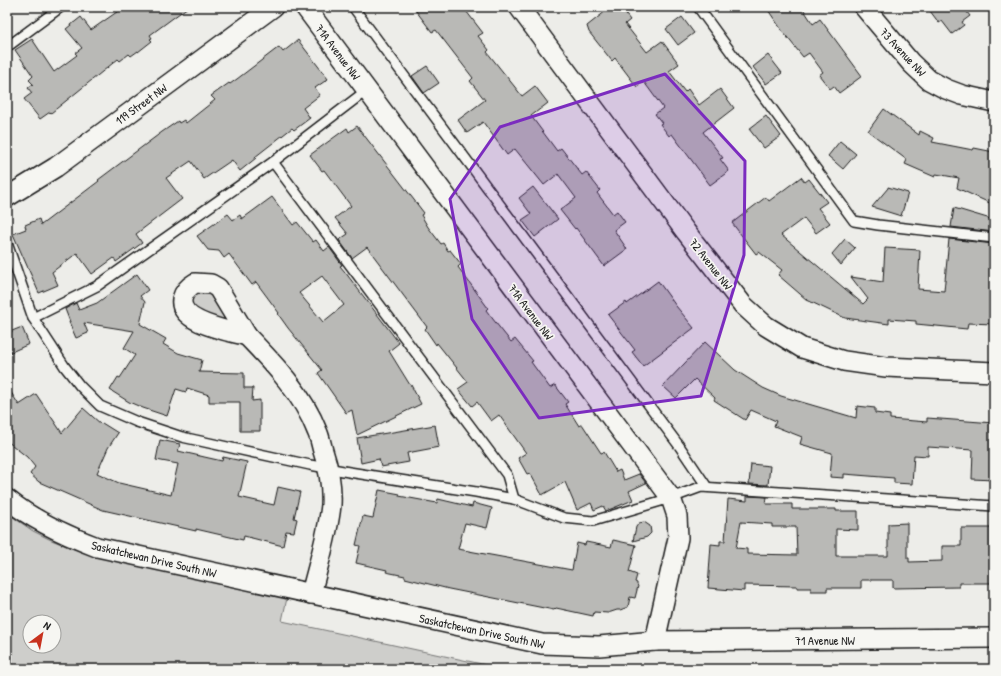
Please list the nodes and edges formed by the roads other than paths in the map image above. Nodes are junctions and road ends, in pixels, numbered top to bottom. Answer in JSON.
{"nodes":[{"id":1,"x":61,"y":7,"type":"edge"},
{"id":2,"x":272,"y":7,"type":"edge"},
{"id":3,"x":305,"y":7,"type":"edge"},
{"id":4,"x":353,"y":7,"type":"edge"},
{"id":5,"x":698,"y":7,"type":"edge"},
{"id":6,"x":864,"y":7,"type":"edge"},
{"id":7,"x":522,"y":9,"type":"edge"},
{"id":8,"x":7,"y":47,"type":"edge"},
{"id":9,"x":367,"y":90,"type":"junction"},
{"id":10,"x":994,"y":102,"type":"edge"},
{"id":11,"x":273,"y":162,"type":"junction"},
{"id":12,"x":7,"y":197,"type":"edge"},
{"id":13,"x":994,"y":238,"type":"edge"},
{"id":14,"x":7,"y":243,"type":"edge"},
{"id":15,"x":33,"y":318,"type":"junction"},
{"id":16,"x":247,"y":336,"type":"dead end"},
{"id":17,"x":994,"y":372,"type":"edge"},
{"id":18,"x":328,"y":468,"type":"junction"},
{"id":19,"x":707,"y":487,"type":"junction"},
{"id":20,"x":671,"y":498,"type":"junction"},
{"id":21,"x":7,"y":499,"type":"edge"},
{"id":22,"x":514,"y":499,"type":"junction"},
{"id":23,"x":994,"y":506,"type":"edge"},
{"id":24,"x":311,"y":594,"type":"junction"},
{"id":25,"x":994,"y":638,"type":"edge"},
{"id":26,"x":656,"y":641,"type":"junction"}],
"edges":[{"from":1,"to":8,"type":"lane"},
{"from":2,"to":12,"type":"street","name":"119 Street NW"},
{"from":3,"to":9,"type":"street","name":"71A Avenue NW"},
{"from":4,"to":19,"type":"lane"},
{"from":5,"to":13,"type":"lane"},
{"from":6,"to":10,"type":"street","name":"73 Avenue NW"},
{"from":7,"to":17,"type":"street","name":"72 Avenue NW"},
{"from":9,"to":11,"type":"lane"},
{"from":9,"to":20,"type":"street","name":"71A Avenue NW"},
{"from":11,"to":15,"type":"lane"},
{"from":11,"to":22,"type":"lane"},
{"from":14,"to":15,"type":"lane"},
{"from":15,"to":18,"type":"lane"},
{"from":16,"to":18,"type":"street"},
{"from":18,"to":22,"type":"lane"},
{"from":18,"to":24,"type":"street"},
{"from":19,"to":20,"type":"lane"},
{"from":19,"to":23,"type":"lane"},
{"from":20,"to":22,"type":"lane"},
{"from":20,"to":26,"type":"street","name":"71A Avenue NW"},
{"from":21,"to":24,"type":"street","name":"Saskatchewan Drive South NW"},
{"from":24,"to":26,"type":"street","name":"Saskatchewan Drive South NW"},
{"from":25,"to":26,"type":"street","name":"71 Avenue NW"}]}
